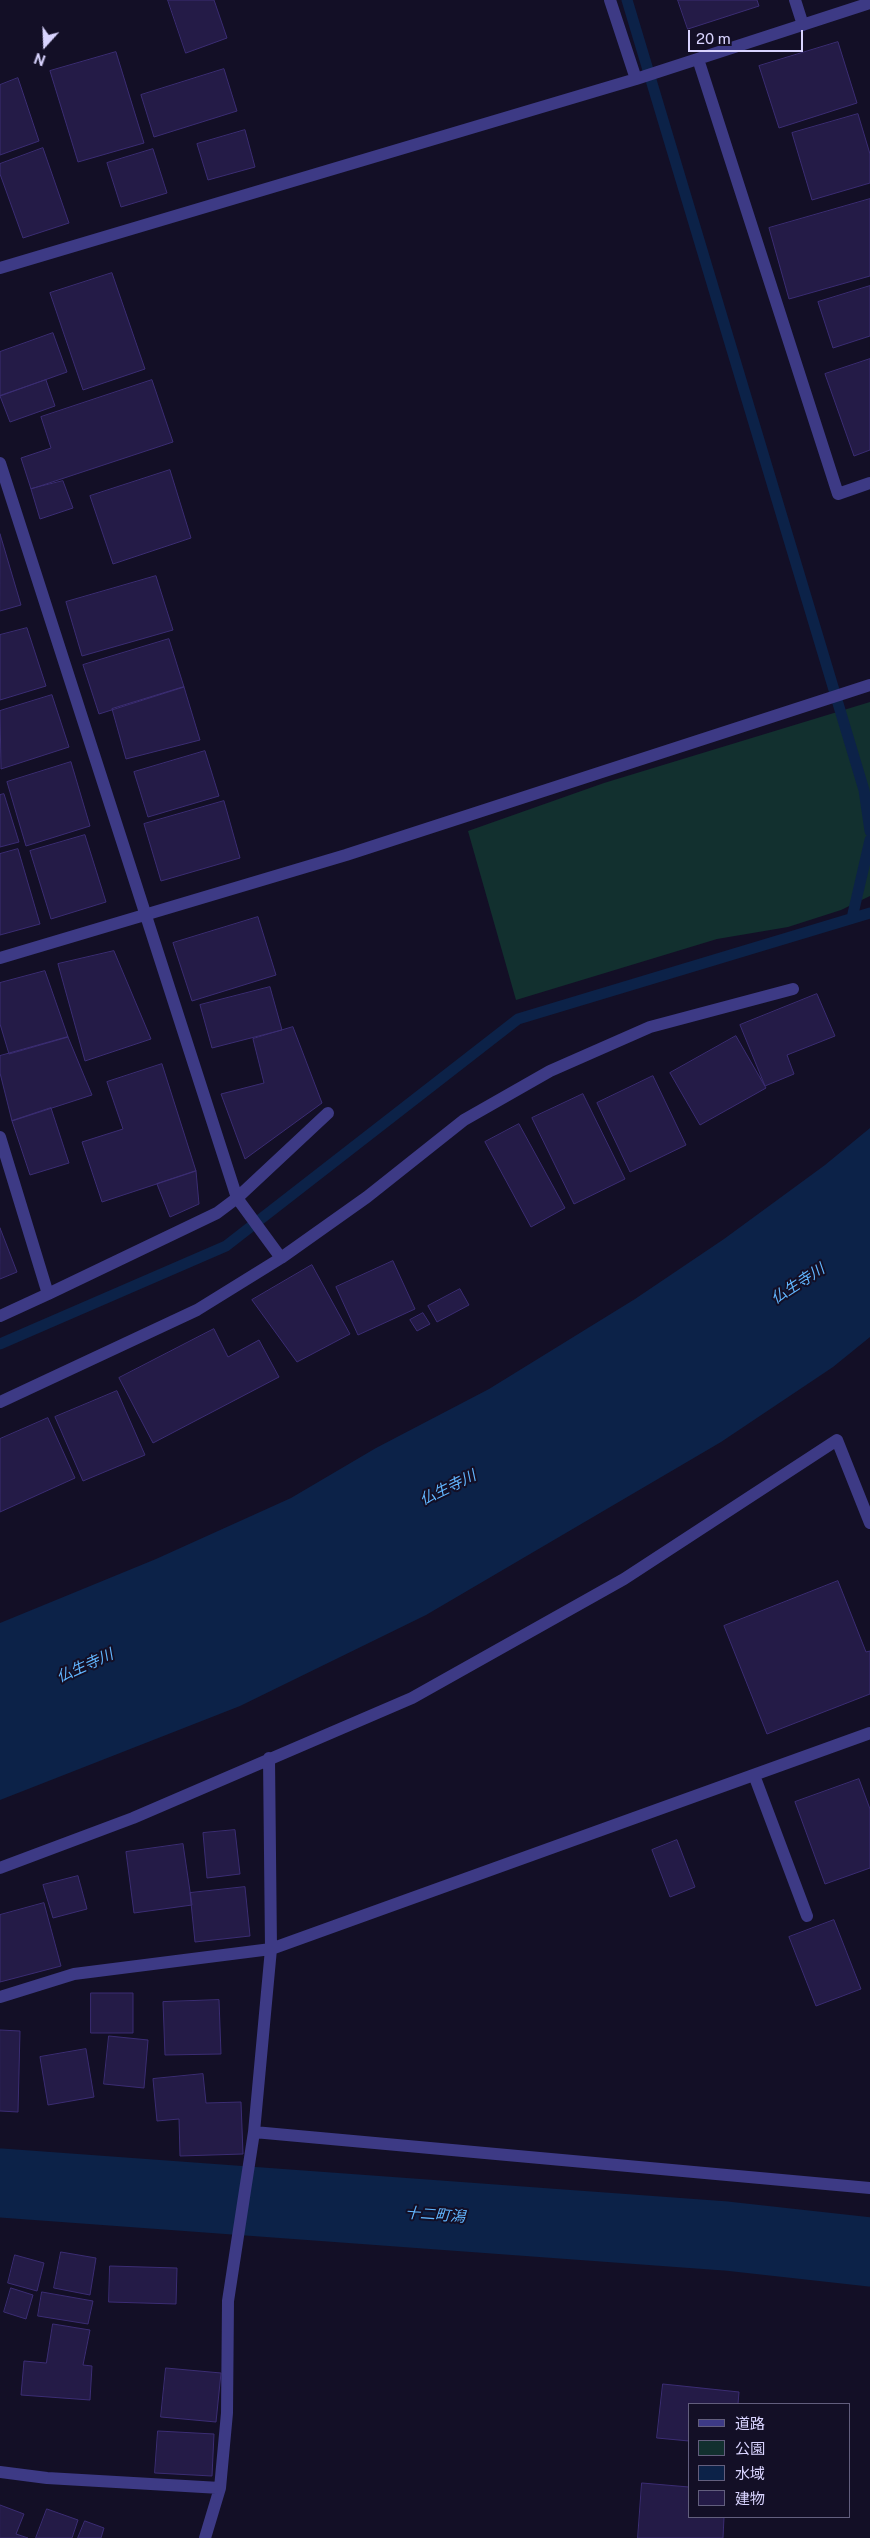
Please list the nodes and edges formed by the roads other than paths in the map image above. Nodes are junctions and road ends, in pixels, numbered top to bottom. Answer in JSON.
{"nodes":[{"id":1,"x":610,"y":0,"type":"edge"},
{"id":2,"x":795,"y":0,"type":"edge"},
{"id":3,"x":870,"y":3,"type":"edge"},
{"id":4,"x":803,"y":25,"type":"junction"},
{"id":5,"x":698,"y":59,"type":"junction"},
{"id":6,"x":636,"y":79,"type":"junction"},
{"id":7,"x":0,"y":268,"type":"edge"},
{"id":8,"x":0,"y":463,"type":"edge"},
{"id":9,"x":870,"y":483,"type":"edge"},
{"id":10,"x":870,"y":685,"type":"edge"},
{"id":11,"x":145,"y":914,"type":"junction"},
{"id":12,"x":0,"y":958,"type":"edge"},
{"id":13,"x":793,"y":989,"type":"dead end"},
{"id":14,"x":328,"y":1113,"type":"dead end"},
{"id":15,"x":0,"y":1138,"type":"edge"},
{"id":16,"x":237,"y":1198,"type":"junction"},
{"id":17,"x":281,"y":1258,"type":"junction"},
{"id":18,"x":48,"y":1294,"type":"junction"},
{"id":19,"x":0,"y":1316,"type":"edge"},
{"id":20,"x":0,"y":1402,"type":"edge"},
{"id":21,"x":870,"y":1523,"type":"edge"},
{"id":22,"x":870,"y":1733,"type":"edge"},
{"id":23,"x":269,"y":1758,"type":"junction"},
{"id":24,"x":754,"y":1775,"type":"junction"},
{"id":25,"x":0,"y":1868,"type":"edge"},
{"id":26,"x":807,"y":1916,"type":"dead end"},
{"id":27,"x":271,"y":1948,"type":"junction"},
{"id":28,"x":0,"y":1997,"type":"edge"},
{"id":29,"x":254,"y":2132,"type":"junction"},
{"id":30,"x":870,"y":2188,"type":"edge"},
{"id":31,"x":0,"y":2472,"type":"edge"},
{"id":32,"x":220,"y":2488,"type":"junction"},
{"id":33,"x":205,"y":2538,"type":"edge"}],
"edges":[{"from":1,"to":6,"type":"street"},
{"from":2,"to":4,"type":"street"},
{"from":3,"to":4,"type":"street"},
{"from":4,"to":5,"type":"street"},
{"from":5,"to":6,"type":"street"},
{"from":5,"to":9,"type":"street"},
{"from":6,"to":7,"type":"street"},
{"from":8,"to":11,"type":"street"},
{"from":10,"to":11,"type":"street"},
{"from":11,"to":12,"type":"street"},
{"from":11,"to":16,"type":"street"},
{"from":13,"to":17,"type":"street"},
{"from":14,"to":16,"type":"street"},
{"from":15,"to":18,"type":"street"},
{"from":16,"to":17,"type":"street"},
{"from":16,"to":18,"type":"street"},
{"from":17,"to":20,"type":"street"},
{"from":18,"to":19,"type":"street"},
{"from":21,"to":23,"type":"street"},
{"from":22,"to":24,"type":"street"},
{"from":23,"to":25,"type":"street"},
{"from":23,"to":27,"type":"street"},
{"from":24,"to":26,"type":"street"},
{"from":24,"to":27,"type":"street"},
{"from":27,"to":28,"type":"street"},
{"from":27,"to":29,"type":"street"},
{"from":29,"to":30,"type":"street"},
{"from":29,"to":32,"type":"street"},
{"from":31,"to":32,"type":"street"},
{"from":32,"to":33,"type":"street"}]}
